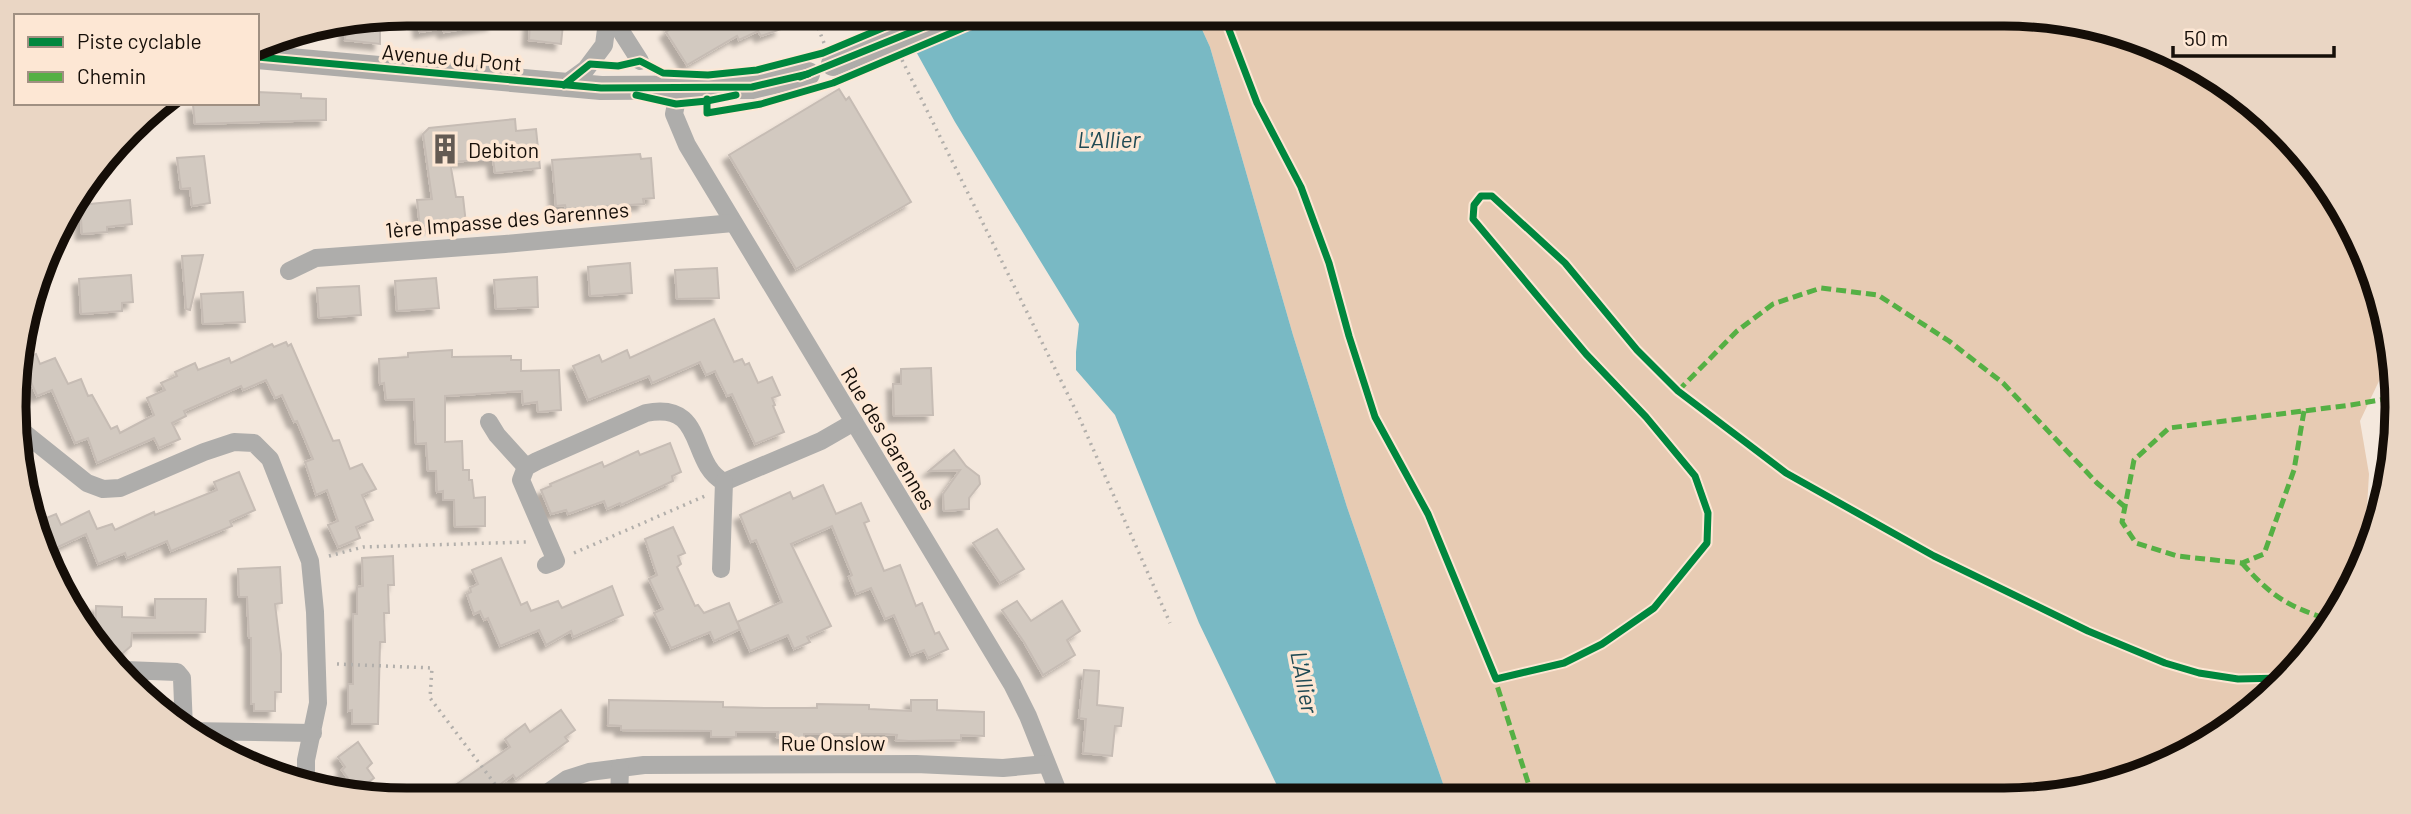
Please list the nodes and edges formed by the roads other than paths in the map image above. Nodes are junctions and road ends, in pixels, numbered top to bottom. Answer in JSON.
{"nodes":[{"id":1,"x":607,"y":26,"type":"edge"},
{"id":2,"x":617,"y":26,"type":"edge"},
{"id":3,"x":926,"y":26,"type":"edge"},
{"id":4,"x":259,"y":57,"type":"edge"},
{"id":5,"x":640,"y":61,"type":"dead end"},
{"id":6,"x":808,"y":74,"type":"junction"},
{"id":7,"x":564,"y":85,"type":"junction"},
{"id":8,"x":601,"y":88,"type":"junction"},
{"id":9,"x":676,"y":104,"type":"junction"},
{"id":10,"x":733,"y":223,"type":"junction"},
{"id":11,"x":289,"y":271,"type":"dead end"},
{"id":12,"x":489,"y":422,"type":"dead end"},
{"id":13,"x":854,"y":422,"type":"junction"},
{"id":14,"x":27,"y":435,"type":"edge"},
{"id":15,"x":526,"y":467,"type":"junction"},
{"id":16,"x":723,"y":485,"type":"junction"},
{"id":17,"x":551,"y":563,"type":"road end"},
{"id":18,"x":721,"y":569,"type":"dead end"},
{"id":19,"x":132,"y":670,"type":"edge"},
{"id":20,"x":184,"y":716,"type":"edge"},
{"id":21,"x":206,"y":730,"type":"edge"},
{"id":22,"x":313,"y":733,"type":"junction"},
{"id":23,"x":1046,"y":764,"type":"junction"},
{"id":24,"x":620,"y":768,"type":"junction"},
{"id":25,"x":306,"y":774,"type":"edge"},
{"id":26,"x":554,"y":788,"type":"edge"},
{"id":27,"x":619,"y":788,"type":"edge"},
{"id":28,"x":1056,"y":788,"type":"edge"}],
"edges":[{"from":1,"to":7,"type":"street"},
{"from":2,"to":5,"type":"street"},
{"from":3,"to":6,"type":"main road","bridge":true},
{"from":4,"to":7,"type":"main road","name":"Avenue du Pont"},
{"from":6,"to":8,"type":"main road","name":"Avenue du Pont"},
{"from":6,"to":9,"type":"main road","name":"Avenue du Pont"},
{"from":7,"to":8,"type":"main road","name":"Avenue du Pont"},
{"from":8,"to":9,"type":"main road","name":"Avenue du Pont"},
{"from":9,"to":10,"type":"street","name":"Rue des Garennes"},
{"from":10,"to":11,"type":"street","name":"1ère Impasse des Garennes"},
{"from":10,"to":13,"type":"street","name":"Rue des Garennes"},
{"from":12,"to":15,"type":"street"},
{"from":13,"to":16,"type":"street"},
{"from":13,"to":23,"type":"street","name":"Rue des Garennes"},
{"from":14,"to":22,"type":"street"},
{"from":15,"to":16,"type":"street"},
{"from":15,"to":17,"type":"street"},
{"from":16,"to":18,"type":"street"},
{"from":19,"to":20,"type":"street"},
{"from":21,"to":22,"type":"street"},
{"from":22,"to":25,"type":"street"},
{"from":23,"to":24,"type":"street","name":"Rue Onslow"},
{"from":23,"to":28,"type":"street","name":"Rue des Garennes"},
{"from":24,"to":26,"type":"street","name":"Rue Onslow"},
{"from":24,"to":27,"type":"street"}]}
